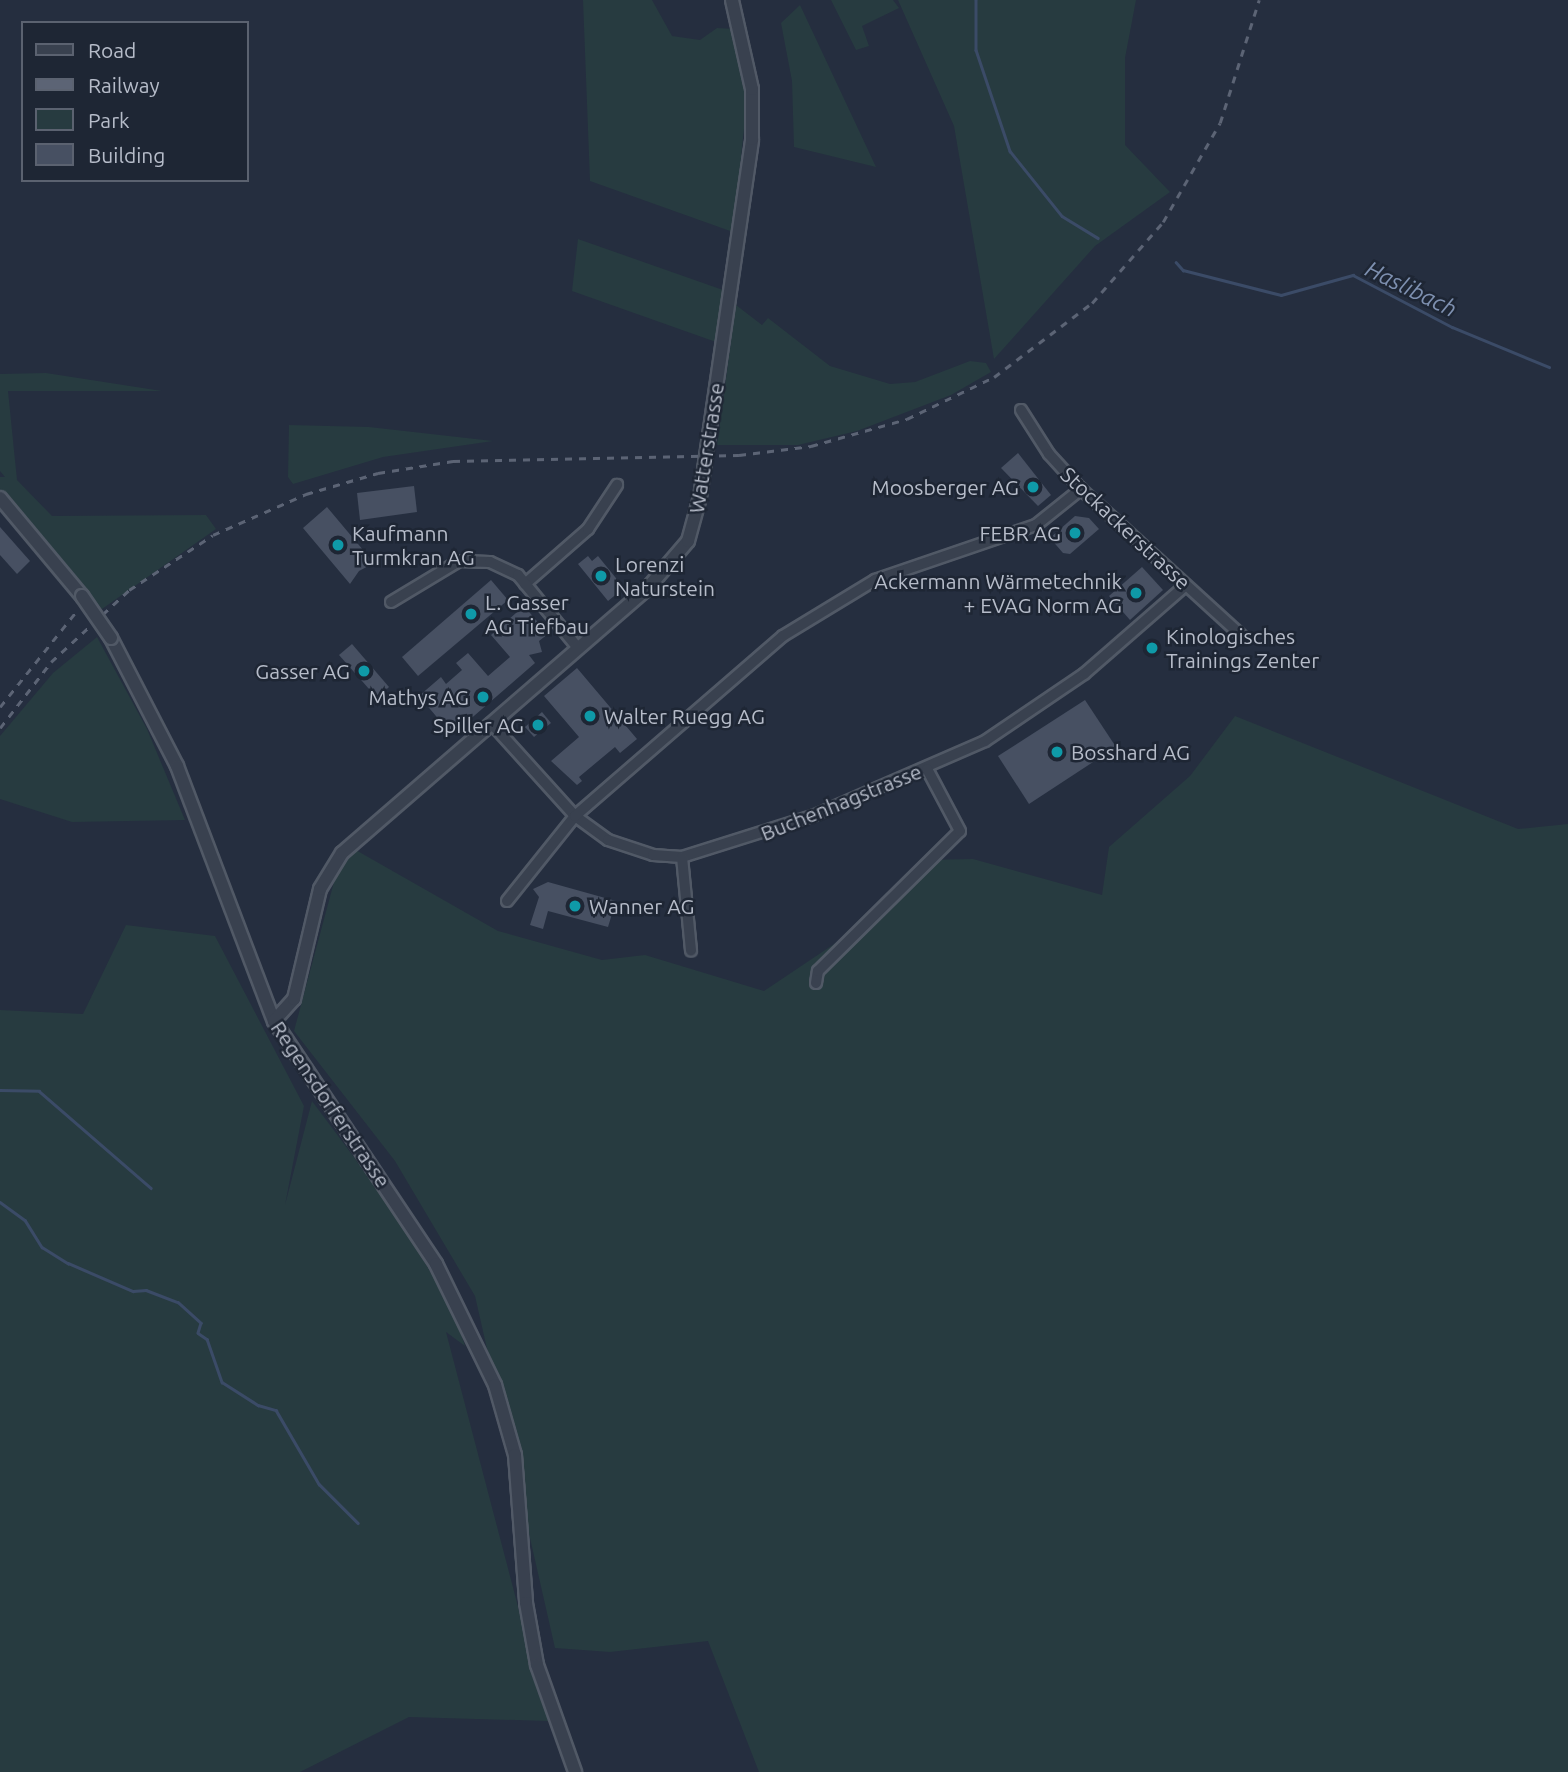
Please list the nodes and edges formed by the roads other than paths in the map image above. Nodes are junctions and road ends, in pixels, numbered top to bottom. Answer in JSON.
{"nodes":[{"id":1,"x":732,"y":0,"type":"edge"},
{"id":2,"x":1021,"y":410,"type":"dead end"},
{"id":3,"x":617,"y":485,"type":"dead end"},
{"id":4,"x":1081,"y":489,"type":"junction"},
{"id":5,"x":0,"y":498,"type":"edge"},
{"id":6,"x":525,"y":584,"type":"junction"},
{"id":7,"x":1185,"y":585,"type":"junction"},
{"id":8,"x":391,"y":601,"type":"dead end"},
{"id":9,"x":1243,"y":637,"type":"dead end"},
{"id":10,"x":578,"y":648,"type":"junction"},
{"id":11,"x":491,"y":723,"type":"junction"},
{"id":12,"x":927,"y":769,"type":"junction"},
{"id":13,"x":575,"y":816,"type":"junction"},
{"id":14,"x":682,"y":857,"type":"junction"},
{"id":15,"x":507,"y":901,"type":"dead end"},
{"id":16,"x":691,"y":951,"type":"dead end"},
{"id":17,"x":816,"y":982,"type":"dead end"},
{"id":18,"x":274,"y":1021,"type":"junction"},
{"id":19,"x":575,"y":1772,"type":"edge"}],
"edges":[{"from":1,"to":10,"type":"street","name":"Watterstrasse"},
{"from":2,"to":4,"type":"street","name":"Stockackerstrasse"},
{"from":3,"to":6,"type":"street"},
{"from":4,"to":7,"type":"street","name":"Stockackerstrasse"},
{"from":4,"to":13,"type":"street"},
{"from":5,"to":18,"type":"street","name":"Regensdorferstrasse","bridge":true},
{"from":6,"to":8,"type":"street"},
{"from":6,"to":10,"type":"street"},
{"from":7,"to":9,"type":"street","name":"Stockackerstrasse"},
{"from":7,"to":12,"type":"street","name":"Buchenhagstrasse"},
{"from":10,"to":11,"type":"street","name":"Watterstrasse"},
{"from":11,"to":13,"type":"street","name":"Buchenhagstrasse"},
{"from":11,"to":18,"type":"street","name":"Watterstrasse"},
{"from":12,"to":14,"type":"street","name":"Buchenhagstrasse"},
{"from":12,"to":17,"type":"street"},
{"from":13,"to":14,"type":"street","name":"Buchenhagstrasse"},
{"from":13,"to":15,"type":"street"},
{"from":14,"to":16,"type":"street"},
{"from":18,"to":19,"type":"street","name":"Regensdorferstrasse"}]}
